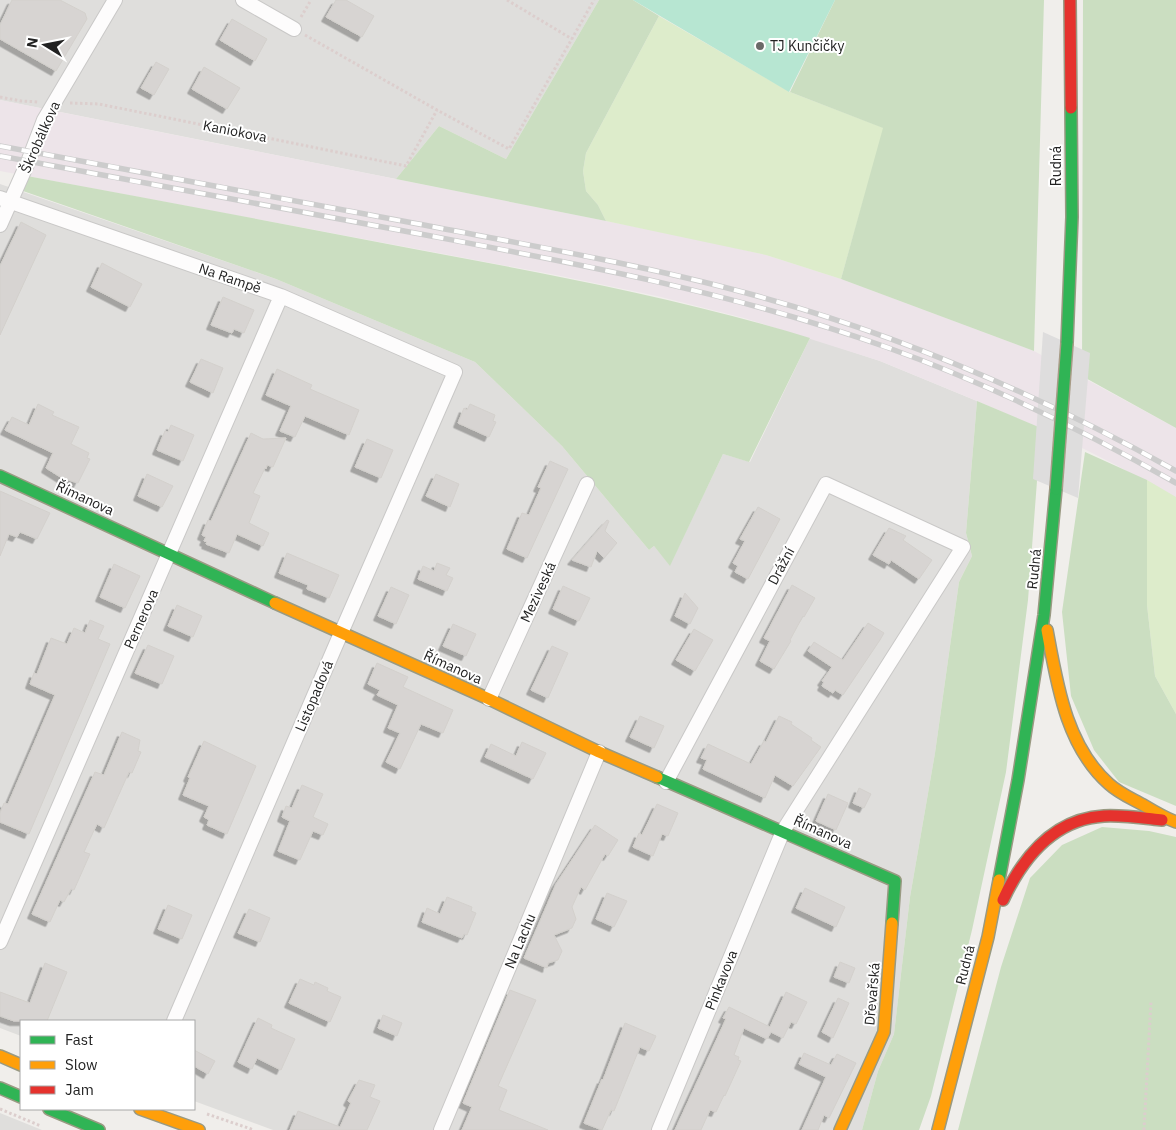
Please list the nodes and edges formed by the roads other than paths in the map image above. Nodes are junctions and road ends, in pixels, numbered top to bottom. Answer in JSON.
{"nodes":[{"id":1,"x":114,"y":0,"type":"edge"},
{"id":2,"x":243,"y":0,"type":"edge"},
{"id":3,"x":1070,"y":0,"type":"edge"},
{"id":4,"x":294,"y":29,"type":"road end"},
{"id":5,"x":5,"y":200,"type":"edge"},
{"id":6,"x":0,"y":225,"type":"edge"},
{"id":7,"x":281,"y":296,"type":"junction"},
{"id":8,"x":456,"y":372,"type":"joint"},
{"id":9,"x":0,"y":476,"type":"edge"},
{"id":10,"x":587,"y":484,"type":"dead end"},
{"id":11,"x":963,"y":547,"type":"joint"},
{"id":12,"x":170,"y":554,"type":"junction"},
{"id":13,"x":1044,"y":615,"type":"junction"},
{"id":14,"x":341,"y":633,"type":"junction"},
{"id":15,"x":489,"y":699,"type":"junction"},
{"id":16,"x":599,"y":752,"type":"junction"},
{"id":17,"x":666,"y":782,"type":"junction"},
{"id":18,"x":1174,"y":821,"type":"edge"},
{"id":19,"x":783,"y":831,"type":"junction"},
{"id":20,"x":895,"y":881,"type":"joint"},
{"id":21,"x":988,"y":937,"type":"junction"},
{"id":22,"x":0,"y":942,"type":"edge"},
{"id":23,"x":174,"y":1020,"type":"edge"},
{"id":24,"x":0,"y":1056,"type":"edge"},
{"id":25,"x":20,"y":1065,"type":"edge"},
{"id":26,"x":0,"y":1088,"type":"edge"},
{"id":27,"x":20,"y":1097,"type":"edge"},
{"id":28,"x":51,"y":1110,"type":"edge"},
{"id":29,"x":143,"y":1110,"type":"edge"},
{"id":30,"x":100,"y":1130,"type":"edge"},
{"id":31,"x":199,"y":1130,"type":"edge"},
{"id":32,"x":441,"y":1130,"type":"edge"},
{"id":33,"x":659,"y":1130,"type":"edge"},
{"id":34,"x":840,"y":1130,"type":"edge"},
{"id":35,"x":938,"y":1130,"type":"edge"}],
"edges":[{"from":1,"to":5,"type":"street","name":"Škrobálkova"},
{"from":2,"to":4,"type":"street"},
{"from":3,"to":13,"type":"main road","name":"Rudná","bridge":true},
{"from":5,"to":6,"type":"street","name":"Škrobálkova"},
{"from":5,"to":7,"type":"street","name":"Na Rampě"},
{"from":7,"to":8,"type":"street","name":"Na Rampě"},
{"from":7,"to":12,"type":"street","name":"Pernerova"},
{"from":8,"to":14,"type":"street","name":"Listopadová"},
{"from":9,"to":12,"type":"main road","name":"Římanova"},
{"from":10,"to":15,"type":"street","name":"Meziveská"},
{"from":11,"to":17,"type":"street","name":"Drážní"},
{"from":11,"to":19,"type":"street","name":"Pinkavova"},
{"from":12,"to":14,"type":"main road","name":"Římanova"},
{"from":12,"to":22,"type":"street","name":"Pernerova"},
{"from":13,"to":18,"type":"main road"},
{"from":13,"to":21,"type":"main road","name":"Rudná"},
{"from":14,"to":15,"type":"main road","name":"Římanova"},
{"from":14,"to":23,"type":"street","name":"Listopadová"},
{"from":15,"to":16,"type":"main road","name":"Římanova"},
{"from":16,"to":17,"type":"main road","name":"Římanova"},
{"from":16,"to":32,"type":"street","name":"Na Lachu"},
{"from":17,"to":19,"type":"main road","name":"Římanova"},
{"from":18,"to":21,"type":"main road"},
{"from":19,"to":20,"type":"main road","name":"Římanova"},
{"from":19,"to":33,"type":"street","name":"Pinkavova"},
{"from":20,"to":34,"type":"main road","name":"Dřevařská"},
{"from":21,"to":35,"type":"main road","name":"Rudná"},
{"from":24,"to":25,"type":"main road"},
{"from":26,"to":27,"type":"main road"},
{"from":28,"to":30,"type":"main road"},
{"from":29,"to":31,"type":"main road"}]}
